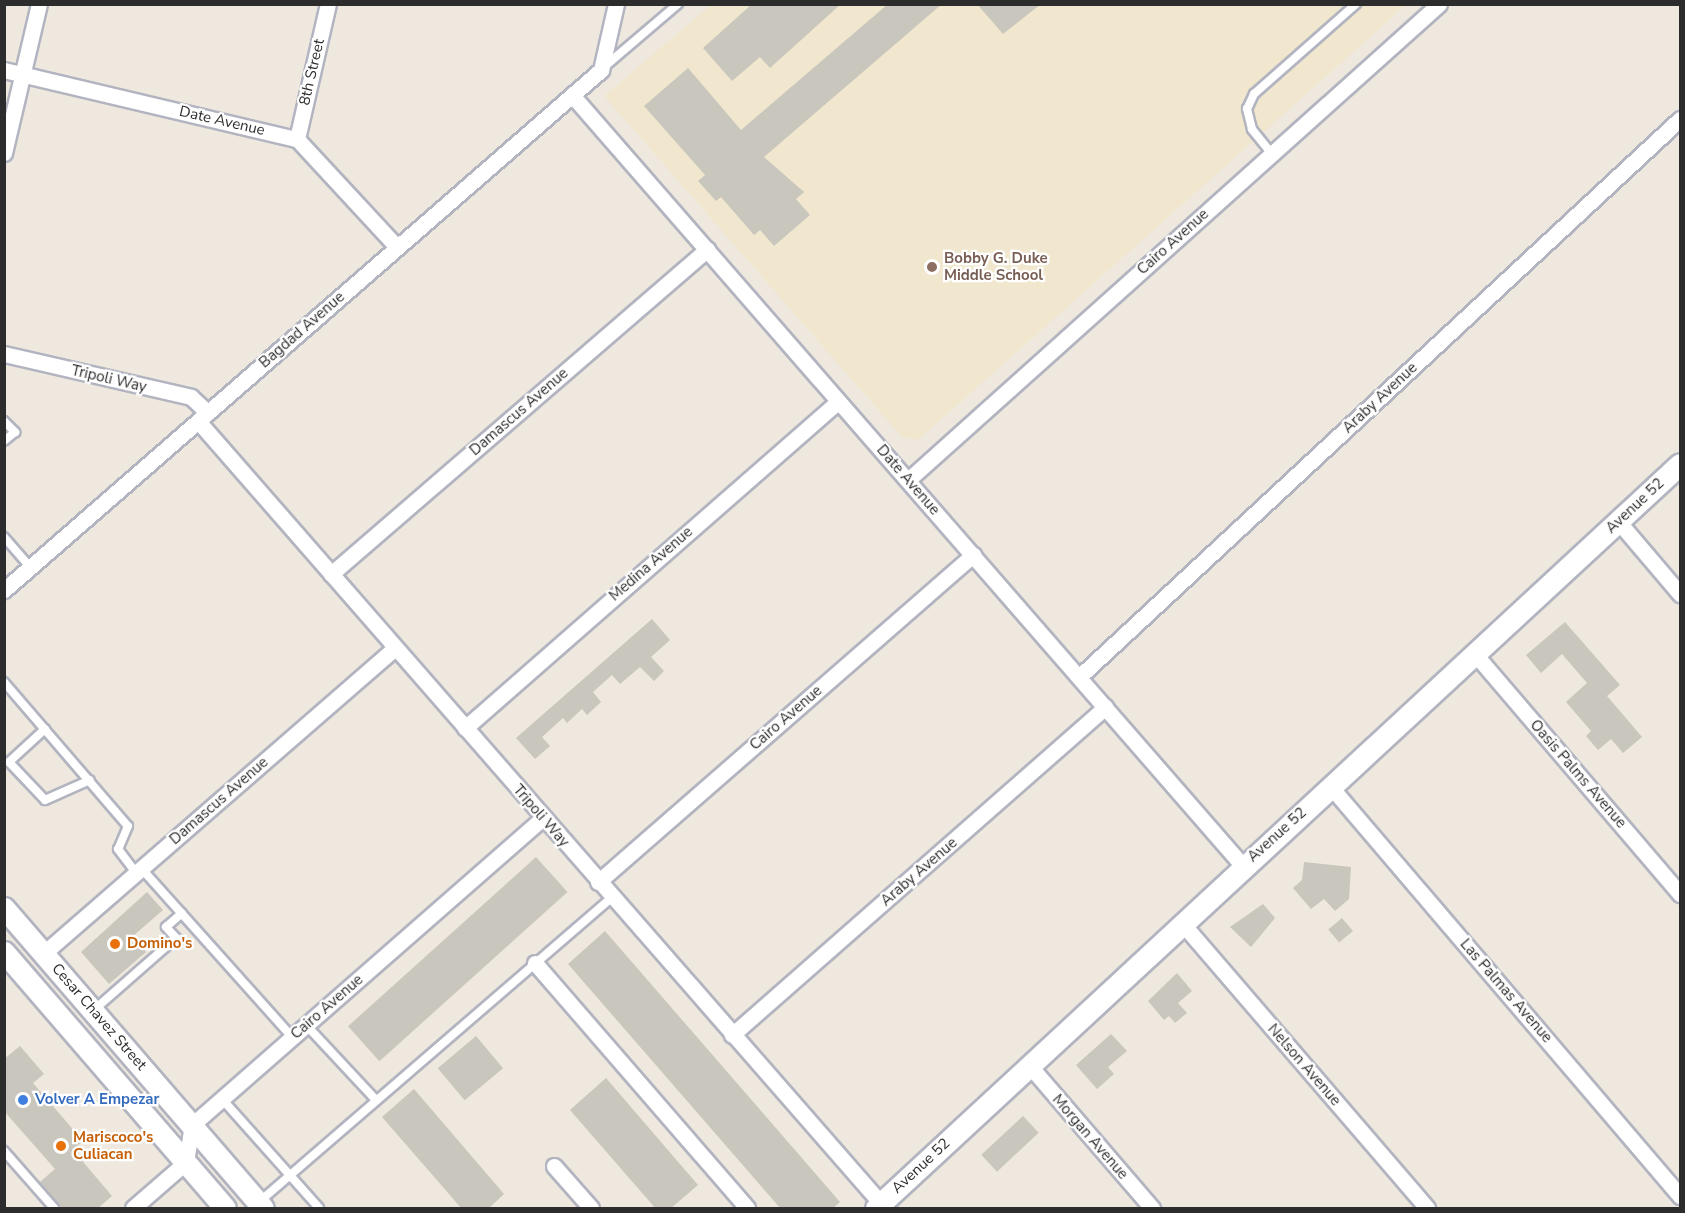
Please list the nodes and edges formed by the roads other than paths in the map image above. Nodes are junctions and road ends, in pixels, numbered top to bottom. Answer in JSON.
{"nodes":[{"id":1,"x":39,"y":4,"type":"edge"},
{"id":2,"x":328,"y":4,"type":"edge"},
{"id":3,"x":616,"y":4,"type":"edge"},
{"id":4,"x":678,"y":4,"type":"edge"},
{"id":5,"x":1356,"y":4,"type":"edge"},
{"id":6,"x":1439,"y":4,"type":"edge"},
{"id":7,"x":4,"y":70,"type":"edge"},
{"id":8,"x":601,"y":70,"type":"junction"},
{"id":9,"x":22,"y":74,"type":"junction"},
{"id":10,"x":572,"y":95,"type":"junction"},
{"id":11,"x":1680,"y":119,"type":"edge"},
{"id":12,"x":297,"y":139,"type":"junction"},
{"id":13,"x":4,"y":153,"type":"edge"},
{"id":14,"x":1272,"y":154,"type":"junction"},
{"id":15,"x":397,"y":247,"type":"junction"},
{"id":16,"x":707,"y":249,"type":"junction"},
{"id":17,"x":4,"y":354,"type":"edge"},
{"id":18,"x":838,"y":401,"type":"junction"},
{"id":19,"x":203,"y":417,"type":"junction"},
{"id":20,"x":4,"y":421,"type":"edge"},
{"id":21,"x":4,"y":441,"type":"edge"},
{"id":22,"x":1680,"y":464,"type":"edge"},
{"id":23,"x":908,"y":480,"type":"junction"},
{"id":24,"x":1618,"y":521,"type":"junction"},
{"id":25,"x":4,"y":537,"type":"edge"},
{"id":26,"x":973,"y":555,"type":"junction"},
{"id":27,"x":30,"y":567,"type":"junction"},
{"id":28,"x":331,"y":574,"type":"junction"},
{"id":29,"x":4,"y":590,"type":"edge"},
{"id":30,"x":1680,"y":594,"type":"edge"},
{"id":31,"x":395,"y":648,"type":"junction"},
{"id":32,"x":1475,"y":654,"type":"junction"},
{"id":33,"x":1079,"y":677,"type":"junction"},
{"id":34,"x":4,"y":682,"type":"edge"},
{"id":35,"x":1105,"y":708,"type":"junction"},
{"id":36,"x":465,"y":728,"type":"junction"},
{"id":37,"x":45,"y":729,"type":"junction"},
{"id":38,"x":90,"y":780,"type":"junction"},
{"id":39,"x":1331,"y":787,"type":"junction"},
{"id":40,"x":543,"y":818,"type":"junction"},
{"id":41,"x":1243,"y":866,"type":"junction"},
{"id":42,"x":139,"y":871,"type":"junction"},
{"id":43,"x":598,"y":882,"type":"junction"},
{"id":44,"x":1680,"y":894,"type":"edge"},
{"id":45,"x":612,"y":897,"type":"junction"},
{"id":46,"x":4,"y":908,"type":"edge"},
{"id":47,"x":182,"y":914,"type":"junction"},
{"id":48,"x":1182,"y":923,"type":"junction"},
{"id":49,"x":4,"y":952,"type":"edge"},
{"id":50,"x":44,"y":953,"type":"junction"},
{"id":51,"x":535,"y":963,"type":"junction"},
{"id":52,"x":94,"y":1010,"type":"junction"},
{"id":53,"x":306,"y":1025,"type":"junction"},
{"id":54,"x":732,"y":1035,"type":"junction"},
{"id":55,"x":292,"y":1037,"type":"junction"},
{"id":56,"x":1029,"y":1065,"type":"junction"},
{"id":57,"x":222,"y":1098,"type":"junction"},
{"id":58,"x":376,"y":1101,"type":"junction"},
{"id":59,"x":192,"y":1125,"type":"junction"},
{"id":60,"x":4,"y":1151,"type":"edge"},
{"id":61,"x":186,"y":1162,"type":"junction"},
{"id":62,"x":554,"y":1166,"type":"dead end"},
{"id":63,"x":290,"y":1175,"type":"junction"},
{"id":64,"x":1680,"y":1196,"type":"edge"},
{"id":65,"x":261,"y":1206,"type":"edge"},
{"id":66,"x":881,"y":1207,"type":"edge"},
{"id":67,"x":54,"y":1209,"type":"edge"},
{"id":68,"x":133,"y":1209,"type":"edge"},
{"id":69,"x":225,"y":1209,"type":"edge"},
{"id":70,"x":319,"y":1209,"type":"edge"},
{"id":71,"x":591,"y":1209,"type":"edge"},
{"id":72,"x":747,"y":1209,"type":"edge"},
{"id":73,"x":1152,"y":1209,"type":"edge"},
{"id":74,"x":1427,"y":1209,"type":"edge"}],
"edges":[{"from":1,"to":9,"type":"street"},
{"from":2,"to":12,"type":"street","name":"8th Street"},
{"from":3,"to":8,"type":"street"},
{"from":4,"to":8,"type":"lane"},
{"from":5,"to":14,"type":"lane"},
{"from":6,"to":14,"type":"street","name":"Cairo Avenue"},
{"from":7,"to":9,"type":"street","name":"Date Avenue"},
{"from":8,"to":10,"type":"street","name":"Bagdad Avenue"},
{"from":9,"to":12,"type":"street","name":"Date Avenue"},
{"from":9,"to":13,"type":"street"},
{"from":10,"to":15,"type":"street","name":"Bagdad Avenue"},
{"from":10,"to":16,"type":"street","name":"Date Avenue"},
{"from":11,"to":33,"type":"street","name":"Araby Avenue"},
{"from":12,"to":15,"type":"street"},
{"from":14,"to":23,"type":"street","name":"Cairo Avenue"},
{"from":15,"to":19,"type":"street","name":"Bagdad Avenue"},
{"from":16,"to":18,"type":"street","name":"Date Avenue"},
{"from":16,"to":28,"type":"street","name":"Damascus Avenue"},
{"from":17,"to":19,"type":"street","name":"Tripoli Way"},
{"from":18,"to":23,"type":"street","name":"Date Avenue"},
{"from":18,"to":36,"type":"street","name":"Medina Avenue"},
{"from":19,"to":27,"type":"street","name":"Bagdad Avenue"},
{"from":19,"to":28,"type":"street","name":"Tripoli Way"},
{"from":20,"to":21,"type":"lane"},
{"from":22,"to":24,"type":"main road","name":"Avenue 52"},
{"from":23,"to":26,"type":"street","name":"Date Avenue"},
{"from":24,"to":30,"type":"street"},
{"from":24,"to":32,"type":"main road","name":"Avenue 52"},
{"from":25,"to":27,"type":"lane"},
{"from":26,"to":33,"type":"street","name":"Date Avenue"},
{"from":26,"to":43,"type":"street","name":"Cairo Avenue"},
{"from":27,"to":29,"type":"street","name":"Bagdad Avenue"},
{"from":28,"to":31,"type":"street","name":"Tripoli Way"},
{"from":31,"to":36,"type":"street","name":"Tripoli Way"},
{"from":31,"to":42,"type":"street","name":"Damascus Avenue"},
{"from":32,"to":39,"type":"main road","name":"Avenue 52"},
{"from":32,"to":44,"type":"street","name":"Oasis Palms Avenue"},
{"from":33,"to":35,"type":"street","name":"Date Avenue"},
{"from":34,"to":37,"type":"lane"},
{"from":35,"to":41,"type":"street","name":"Date Avenue"},
{"from":35,"to":54,"type":"street","name":"Araby Avenue"},
{"from":36,"to":40,"type":"street","name":"Tripoli Way"},
{"from":37,"to":38,"type":"lane"},
{"from":37,"to":38,"type":"lane"},
{"from":38,"to":42,"type":"lane"},
{"from":39,"to":41,"type":"main road","name":"Avenue 52"},
{"from":39,"to":64,"type":"street","name":"Las Palmas Avenue"},
{"from":40,"to":43,"type":"street","name":"Tripoli Way"},
{"from":40,"to":53,"type":"street","name":"Cairo Avenue"},
{"from":41,"to":48,"type":"main road","name":"Avenue 52"},
{"from":42,"to":47,"type":"lane"},
{"from":42,"to":50,"type":"street","name":"Damascus Avenue"},
{"from":43,"to":45,"type":"street","name":"Tripoli Way"},
{"from":45,"to":51,"type":"lane"},
{"from":45,"to":54,"type":"street","name":"Tripoli Way"},
{"from":46,"to":50,"type":"main road","name":"Cesar Chavez Street"},
{"from":47,"to":52,"type":"lane"},
{"from":47,"to":55,"type":"lane"},
{"from":48,"to":56,"type":"main road","name":"Avenue 52"},
{"from":48,"to":74,"type":"street","name":"Nelson Avenue"},
{"from":49,"to":61,"type":"main road","name":"Cesar Chavez Street"},
{"from":50,"to":52,"type":"main road","name":"Cesar Chavez Street"},
{"from":51,"to":58,"type":"lane"},
{"from":51,"to":72,"type":"street"},
{"from":52,"to":59,"type":"main road","name":"Cesar Chavez Street"},
{"from":53,"to":55,"type":"street","name":"Cairo Avenue"},
{"from":53,"to":58,"type":"lane"},
{"from":54,"to":66,"type":"street","name":"Tripoli Way"},
{"from":55,"to":57,"type":"street","name":"Cairo Avenue"},
{"from":56,"to":66,"type":"main road","name":"Avenue 52"},
{"from":56,"to":73,"type":"street","name":"Morgan Avenue"},
{"from":57,"to":59,"type":"street","name":"Cairo Avenue"},
{"from":57,"to":63,"type":"lane"},
{"from":58,"to":63,"type":"lane"},
{"from":59,"to":61,"type":"street"},
{"from":59,"to":65,"type":"main road","name":"Cesar Chavez Street"},
{"from":60,"to":67,"type":"lane"},
{"from":61,"to":68,"type":"street"},
{"from":61,"to":69,"type":"main road","name":"Cesar Chavez Street"},
{"from":62,"to":71,"type":"street"},
{"from":63,"to":65,"type":"lane"},
{"from":63,"to":70,"type":"lane"}]}
